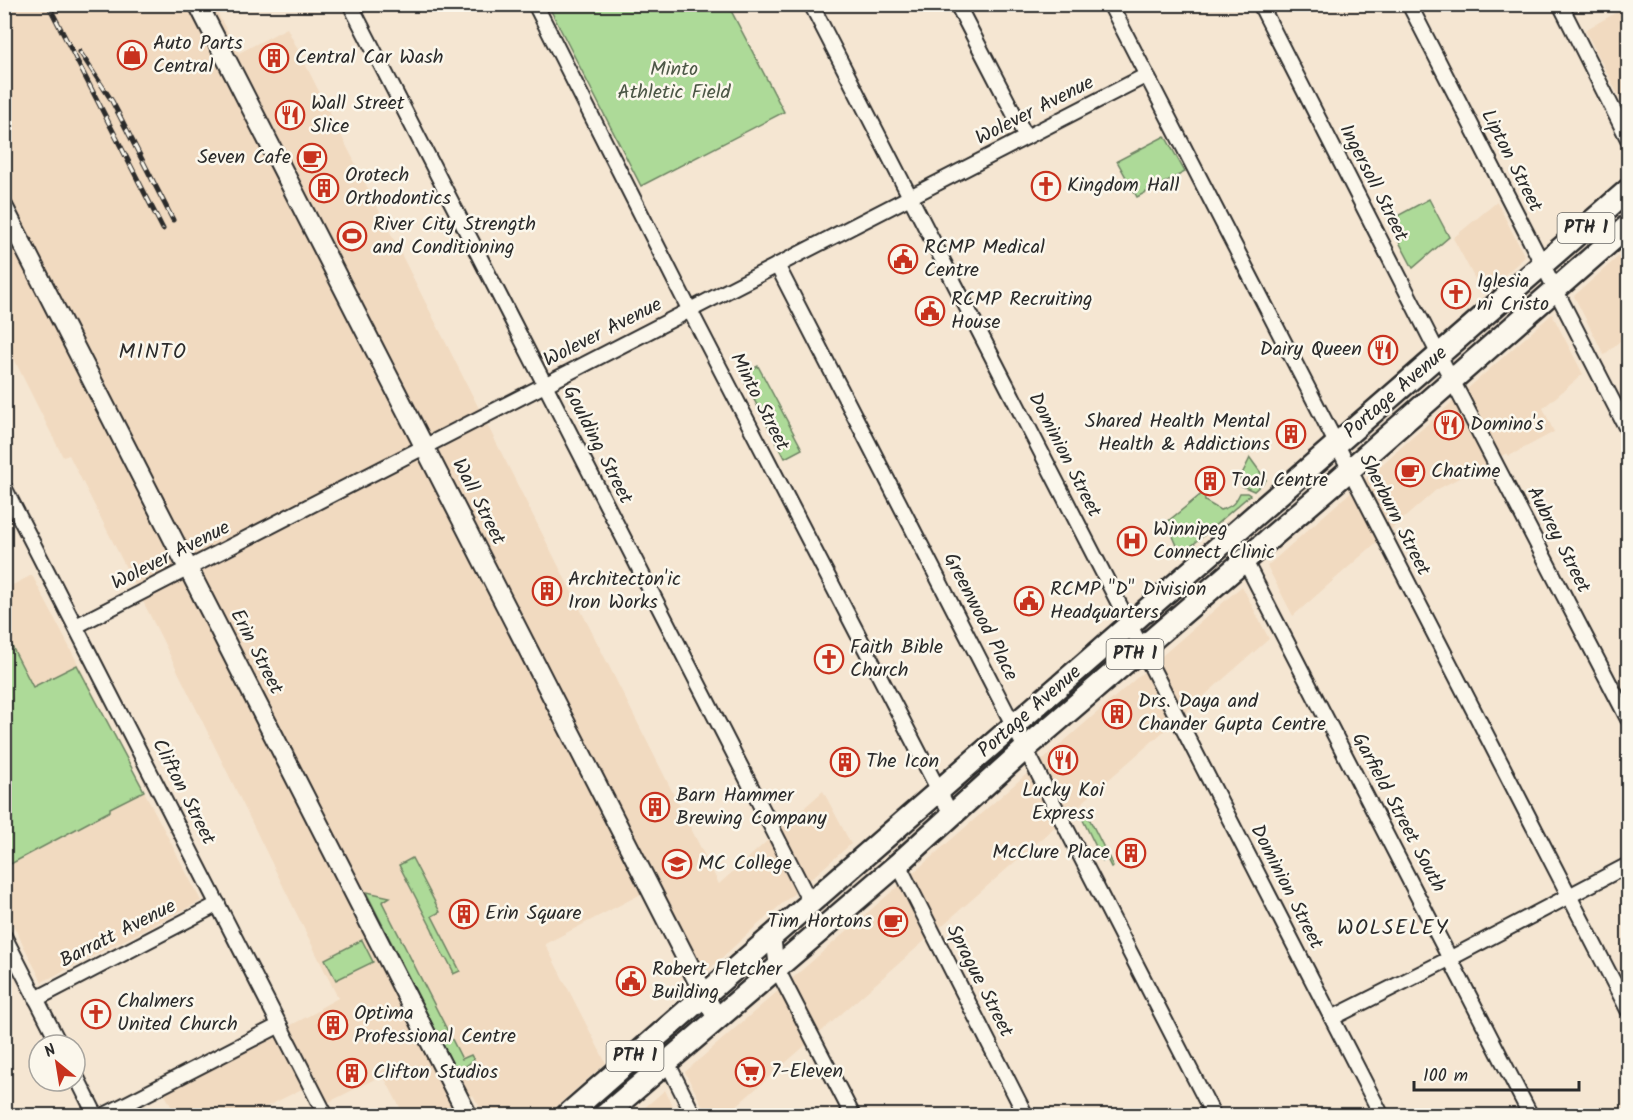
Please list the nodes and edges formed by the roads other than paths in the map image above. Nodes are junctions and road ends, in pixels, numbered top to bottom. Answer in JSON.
{"nodes":[{"id":1,"x":198,"y":4,"type":"edge"},
{"id":2,"x":350,"y":4,"type":"edge"},
{"id":3,"x":535,"y":4,"type":"edge"},
{"id":4,"x":811,"y":4,"type":"edge"},
{"id":5,"x":957,"y":4,"type":"edge"},
{"id":6,"x":1110,"y":4,"type":"edge"},
{"id":7,"x":1260,"y":4,"type":"edge"},
{"id":8,"x":1409,"y":4,"type":"edge"},
{"id":9,"x":1560,"y":4,"type":"edge"},
{"id":10,"x":1147,"y":75,"type":"junction"},
{"id":11,"x":1026,"y":137,"type":"junction"},
{"id":12,"x":1629,"y":138,"type":"edge"},
{"id":13,"x":1629,"y":190,"type":"edge"},
{"id":14,"x":910,"y":197,"type":"junction"},
{"id":15,"x":4,"y":208,"type":"edge"},
{"id":16,"x":1629,"y":226,"type":"edge"},
{"id":17,"x":777,"y":265,"type":"junction"},
{"id":18,"x":1543,"y":265,"type":"junction"},
{"id":19,"x":1556,"y":289,"type":"junction"},
{"id":20,"x":690,"y":310,"type":"junction"},
{"id":21,"x":1439,"y":355,"type":"junction"},
{"id":22,"x":1452,"y":380,"type":"junction"},
{"id":23,"x":544,"y":385,"type":"junction"},
{"id":24,"x":1629,"y":431,"type":"edge"},
{"id":25,"x":1336,"y":446,"type":"junction"},
{"id":26,"x":424,"y":447,"type":"junction"},
{"id":27,"x":1349,"y":471,"type":"junction"},
{"id":28,"x":4,"y":487,"type":"edge"},
{"id":29,"x":1245,"y":561,"type":"junction"},
{"id":30,"x":188,"y":569,"type":"junction"},
{"id":31,"x":1130,"y":625,"type":"junction"},
{"id":32,"x":76,"y":626,"type":"junction"},
{"id":33,"x":1141,"y":649,"type":"junction"},
{"id":34,"x":1629,"y":718,"type":"edge"},
{"id":35,"x":1014,"y":725,"type":"junction"},
{"id":36,"x":1026,"y":748,"type":"junction"},
{"id":37,"x":939,"y":791,"type":"junction"},
{"id":38,"x":952,"y":816,"type":"junction"},
{"id":39,"x":898,"y":864,"type":"junction"},
{"id":40,"x":1629,"y":865,"type":"edge"},
{"id":41,"x":1570,"y":896,"type":"junction"},
{"id":42,"x":810,"y":902,"type":"junction"},
{"id":43,"x":218,"y":904,"type":"junction"},
{"id":44,"x":773,"y":935,"type":"junction"},
{"id":45,"x":4,"y":936,"type":"edge"},
{"id":46,"x":1451,"y":958,"type":"junction"},
{"id":47,"x":777,"y":969,"type":"junction"},
{"id":48,"x":705,"y":996,"type":"junction"},
{"id":49,"x":36,"y":999,"type":"junction"},
{"id":50,"x":1629,"y":1010,"type":"edge"},
{"id":51,"x":1332,"y":1018,"type":"junction"},
{"id":52,"x":717,"y":1019,"type":"junction"},
{"id":53,"x":280,"y":1025,"type":"junction"},
{"id":54,"x":54,"y":1033,"type":"edge"},
{"id":55,"x":667,"y":1062,"type":"junction"},
{"id":56,"x":84,"y":1093,"type":"edge"},
{"id":57,"x":96,"y":1116,"type":"edge"},
{"id":58,"x":103,"y":1116,"type":"edge"},
{"id":59,"x":326,"y":1116,"type":"edge"},
{"id":60,"x":468,"y":1116,"type":"edge"},
{"id":61,"x":566,"y":1116,"type":"edge"},
{"id":62,"x":604,"y":1116,"type":"edge"},
{"id":63,"x":694,"y":1116,"type":"edge"},
{"id":64,"x":853,"y":1116,"type":"edge"},
{"id":65,"x":1026,"y":1116,"type":"edge"},
{"id":66,"x":1214,"y":1116,"type":"edge"},
{"id":67,"x":1382,"y":1116,"type":"edge"},
{"id":68,"x":1532,"y":1116,"type":"edge"}],
"edges":[{"from":1,"to":26,"type":"main road","name":"Wall Street"},
{"from":2,"to":23,"type":"street","name":"Goulding Street"},
{"from":3,"to":20,"type":"street","name":"Minto Street"},
{"from":4,"to":14,"type":"street","name":"Dominion Street"},
{"from":5,"to":11,"type":"street"},
{"from":6,"to":10,"type":"street","name":"Sherburn Street"},
{"from":7,"to":21,"type":"street","name":"Ingersoll Street"},
{"from":8,"to":18,"type":"street","name":"Lipton Street"},
{"from":9,"to":12,"type":"street"},
{"from":10,"to":11,"type":"street","name":"Wolever Avenue"},
{"from":10,"to":25,"type":"street","name":"Sherburn Street"},
{"from":11,"to":14,"type":"street","name":"Wolever Avenue"},
{"from":13,"to":18,"type":"highway","name":"Portage Avenue","number":"PTH 1"},
{"from":14,"to":17,"type":"street","name":"Wolever Avenue"},
{"from":14,"to":31,"type":"street","name":"Dominion Street"},
{"from":15,"to":30,"type":"main road","name":"Erin Street"},
{"from":16,"to":19,"type":"highway","name":"Portage Avenue","number":"PTH 1"},
{"from":17,"to":20,"type":"street","name":"Wolever Avenue"},
{"from":17,"to":35,"type":"street","name":"Greenwood Place"},
{"from":18,"to":19,"type":"street","name":"Lipton Street"},
{"from":18,"to":21,"type":"highway","name":"Portage Avenue","number":"PTH 1"},
{"from":19,"to":22,"type":"highway","name":"Portage Avenue","number":"PTH 1"},
{"from":19,"to":24,"type":"street","name":"Lipton Street"},
{"from":20,"to":23,"type":"street","name":"Wolever Avenue"},
{"from":20,"to":37,"type":"street","name":"Minto Street"},
{"from":21,"to":22,"type":"street","name":"Ingersoll Street"},
{"from":21,"to":25,"type":"highway","name":"Portage Avenue","number":"PTH 1"},
{"from":22,"to":27,"type":"highway","name":"Portage Avenue","number":"PTH 1"},
{"from":22,"to":34,"type":"street","name":"Aubrey Street"},
{"from":23,"to":26,"type":"street","name":"Wolever Avenue"},
{"from":23,"to":42,"type":"street","name":"Goulding Street"},
{"from":25,"to":27,"type":"street","name":"Sherburn Street"},
{"from":25,"to":31,"type":"highway","name":"Portage Avenue","number":"PTH 1"},
{"from":26,"to":30,"type":"street","name":"Wolever Avenue"},
{"from":26,"to":48,"type":"main road","name":"Wall Street"},
{"from":27,"to":29,"type":"highway","name":"Portage Avenue","number":"PTH 1"},
{"from":27,"to":41,"type":"street","name":"Sherburn Street"},
{"from":28,"to":32,"type":"street","name":"Clifton Street"},
{"from":29,"to":33,"type":"highway","name":"Portage Avenue","number":"PTH 1"},
{"from":29,"to":46,"type":"street","name":"Garfield Street South"},
{"from":30,"to":32,"type":"street","name":"Wolever Avenue"},
{"from":30,"to":60,"type":"main road","name":"Erin Street"},
{"from":31,"to":33,"type":"street","name":"Dominion Street"},
{"from":31,"to":35,"type":"highway","name":"Portage Avenue","number":"PTH 1"},
{"from":32,"to":43,"type":"street","name":"Clifton Street"},
{"from":33,"to":36,"type":"highway","name":"Portage Avenue","number":"PTH 1"},
{"from":33,"to":51,"type":"street","name":"Dominion Street"},
{"from":35,"to":36,"type":"street","name":"Greenwood Place"},
{"from":35,"to":37,"type":"highway","name":"Portage Avenue","number":"PTH 1"},
{"from":36,"to":38,"type":"highway","name":"Portage Avenue","number":"PTH 1"},
{"from":36,"to":66,"type":"street","name":"Greenwood Place"},
{"from":37,"to":38,"type":"street","name":"Minto Street"},
{"from":37,"to":42,"type":"highway","name":"Portage Avenue","number":"PTH 1"},
{"from":38,"to":39,"type":"highway","name":"Portage Avenue","number":"PTH 1"},
{"from":39,"to":47,"type":"highway","name":"Portage Avenue","number":"PTH 1"},
{"from":39,"to":65,"type":"street","name":"Sprague Street"},
{"from":40,"to":41,"type":"street"},
{"from":41,"to":46,"type":"street"},
{"from":41,"to":50,"type":"street","name":"Sherburn Street"},
{"from":42,"to":44,"type":"highway","name":"Portage Avenue","number":"PTH 1"},
{"from":43,"to":49,"type":"street","name":"Barratt Avenue"},
{"from":43,"to":53,"type":"street","name":"Clifton Street"},
{"from":44,"to":47,"type":"street"},
{"from":44,"to":48,"type":"highway","name":"Portage Avenue","number":"PTH 1"},
{"from":45,"to":49,"type":"street"},
{"from":46,"to":51,"type":"street"},
{"from":46,"to":68,"type":"street","name":"Garfield Street South"},
{"from":47,"to":52,"type":"highway","name":"Portage Avenue","number":"PTH 1"},
{"from":47,"to":64,"type":"street"},
{"from":48,"to":52,"type":"main road","name":"Wall Street"},
{"from":48,"to":61,"type":"highway","name":"Portage Avenue","number":"PTH 1"},
{"from":49,"to":54,"type":"street"},
{"from":51,"to":67,"type":"street","name":"Dominion Street"},
{"from":52,"to":55,"type":"highway","name":"Portage Avenue","number":"PTH 1"},
{"from":53,"to":58,"type":"street"},
{"from":53,"to":59,"type":"street","name":"Clifton Street"},
{"from":55,"to":62,"type":"highway","name":"Portage Avenue","number":"PTH 1"},
{"from":55,"to":63,"type":"street"},
{"from":56,"to":57,"type":"street"}]}
